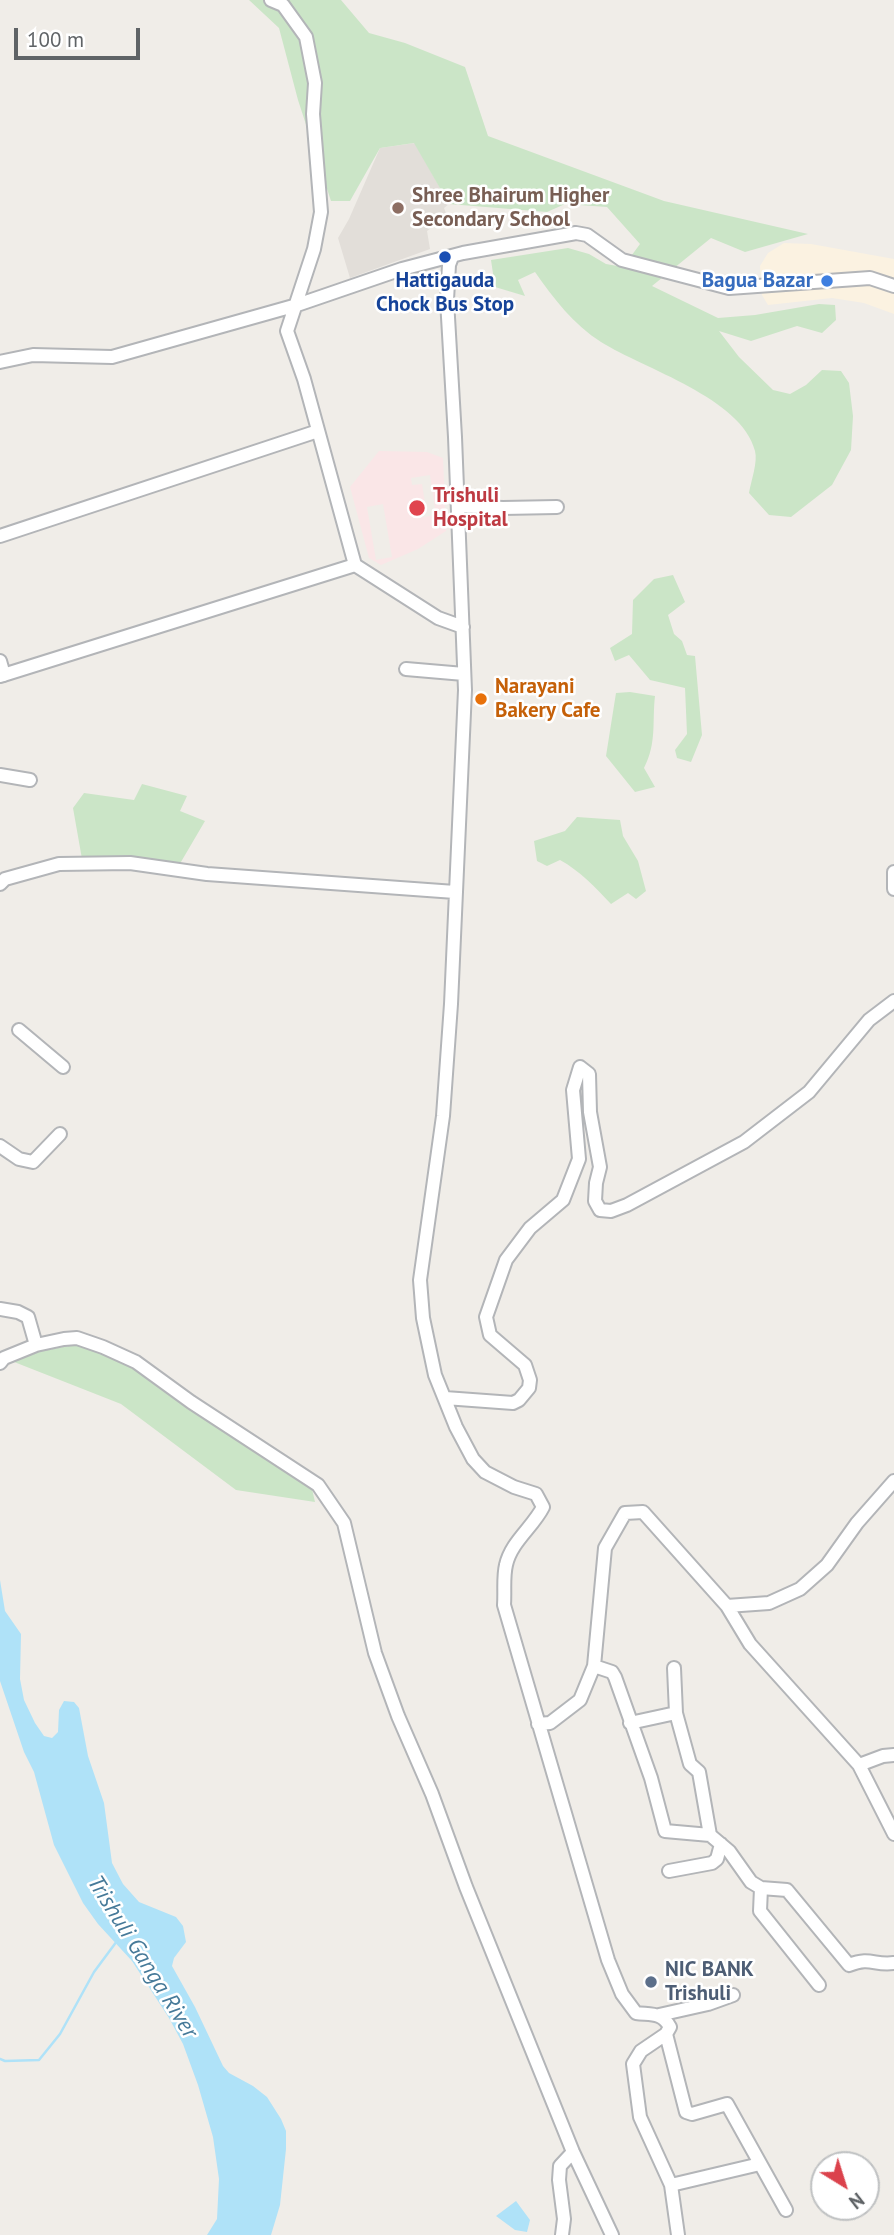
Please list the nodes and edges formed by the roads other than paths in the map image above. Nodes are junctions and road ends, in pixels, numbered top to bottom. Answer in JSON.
{"nodes":[{"id":1,"x":271,"y":0,"type":"edge"},
{"id":2,"x":452,"y":257,"type":"junction"},
{"id":3,"x":894,"y":286,"type":"edge"},
{"id":4,"x":297,"y":305,"type":"junction"},
{"id":5,"x":0,"y":362,"type":"edge"},
{"id":6,"x":318,"y":431,"type":"junction"},
{"id":7,"x":458,"y":506,"type":"junction"},
{"id":8,"x":557,"y":507,"type":"dead end"},
{"id":9,"x":0,"y":536,"type":"edge"},
{"id":10,"x":355,"y":565,"type":"junction"},
{"id":11,"x":463,"y":627,"type":"junction"},
{"id":12,"x":0,"y":661,"type":"edge"},
{"id":13,"x":406,"y":669,"type":"dead end"},
{"id":14,"x":464,"y":674,"type":"junction"},
{"id":15,"x":2,"y":675,"type":"edge"},
{"id":16,"x":0,"y":775,"type":"edge"},
{"id":17,"x":30,"y":780,"type":"dead end"},
{"id":18,"x":894,"y":872,"type":"edge"},
{"id":19,"x":0,"y":884,"type":"edge"},
{"id":20,"x":894,"y":889,"type":"edge"},
{"id":21,"x":455,"y":892,"type":"junction"},
{"id":22,"x":894,"y":1001,"type":"edge"},
{"id":23,"x":19,"y":1030,"type":"dead end"},
{"id":24,"x":63,"y":1068,"type":"dead end"},
{"id":25,"x":60,"y":1134,"type":"dead end"},
{"id":26,"x":0,"y":1146,"type":"edge"},
{"id":27,"x":0,"y":1309,"type":"edge"},
{"id":28,"x":36,"y":1345,"type":"junction"},
{"id":29,"x":0,"y":1363,"type":"edge"},
{"id":30,"x":445,"y":1398,"type":"junction"},
{"id":31,"x":894,"y":1481,"type":"edge"},
{"id":32,"x":727,"y":1606,"type":"junction"},
{"id":33,"x":594,"y":1666,"type":"junction"},
{"id":34,"x":674,"y":1668,"type":"dead end"},
{"id":35,"x":676,"y":1713,"type":"junction"},
{"id":36,"x":630,"y":1723,"type":"junction"},
{"id":37,"x":538,"y":1724,"type":"junction"},
{"id":38,"x":894,"y":1755,"type":"edge"},
{"id":39,"x":859,"y":1765,"type":"junction"},
{"id":40,"x":894,"y":1834,"type":"edge"},
{"id":41,"x":710,"y":1835,"type":"junction"},
{"id":42,"x":721,"y":1844,"type":"junction"},
{"id":43,"x":669,"y":1871,"type":"dead end"},
{"id":44,"x":761,"y":1888,"type":"junction"},
{"id":45,"x":894,"y":1963,"type":"edge"},
{"id":46,"x":819,"y":1985,"type":"dead end"},
{"id":47,"x":733,"y":1995,"type":"dead end"},
{"id":48,"x":659,"y":2015,"type":"junction"},
{"id":49,"x":666,"y":2034,"type":"junction"},
{"id":50,"x":573,"y":2152,"type":"junction"},
{"id":51,"x":760,"y":2164,"type":"junction"},
{"id":52,"x":671,"y":2185,"type":"junction"},
{"id":53,"x":786,"y":2210,"type":"dead end"},
{"id":54,"x":562,"y":2235,"type":"edge"},
{"id":55,"x":612,"y":2235,"type":"edge"},
{"id":56,"x":678,"y":2235,"type":"edge"}],
"edges":[{"from":1,"to":4,"type":"street"},
{"from":2,"to":3,"type":"street"},
{"from":2,"to":4,"type":"street"},
{"from":2,"to":7,"type":"street"},
{"from":4,"to":5,"type":"street"},
{"from":4,"to":6,"type":"street"},
{"from":6,"to":9,"type":"street"},
{"from":6,"to":10,"type":"street"},
{"from":7,"to":8,"type":"street"},
{"from":7,"to":11,"type":"street"},
{"from":10,"to":11,"type":"street"},
{"from":10,"to":15,"type":"street"},
{"from":11,"to":14,"type":"street"},
{"from":12,"to":15,"type":"street"},
{"from":13,"to":14,"type":"street"},
{"from":14,"to":21,"type":"street"},
{"from":16,"to":17,"type":"street"},
{"from":18,"to":20,"type":"street"},
{"from":19,"to":21,"type":"street"},
{"from":21,"to":30,"type":"street"},
{"from":22,"to":30,"type":"street"},
{"from":23,"to":24,"type":"street"},
{"from":25,"to":26,"type":"street"},
{"from":27,"to":28,"type":"street"},
{"from":28,"to":29,"type":"street"},
{"from":28,"to":50,"type":"street"},
{"from":30,"to":37,"type":"street"},
{"from":31,"to":32,"type":"street"},
{"from":32,"to":33,"type":"street"},
{"from":32,"to":39,"type":"street"},
{"from":33,"to":36,"type":"street"},
{"from":33,"to":37,"type":"street"},
{"from":34,"to":35,"type":"street"},
{"from":35,"to":36,"type":"street"},
{"from":35,"to":41,"type":"street"},
{"from":36,"to":41,"type":"street"},
{"from":37,"to":48,"type":"street"},
{"from":38,"to":39,"type":"street"},
{"from":39,"to":40,"type":"street"},
{"from":41,"to":42,"type":"street"},
{"from":42,"to":43,"type":"street"},
{"from":42,"to":44,"type":"street"},
{"from":44,"to":45,"type":"street"},
{"from":44,"to":46,"type":"street"},
{"from":47,"to":48,"type":"street"},
{"from":48,"to":49,"type":"street"},
{"from":49,"to":51,"type":"street"},
{"from":49,"to":52,"type":"street"},
{"from":50,"to":54,"type":"street"},
{"from":50,"to":55,"type":"street"},
{"from":51,"to":52,"type":"street"},
{"from":51,"to":53,"type":"street"},
{"from":52,"to":56,"type":"street"}]}
